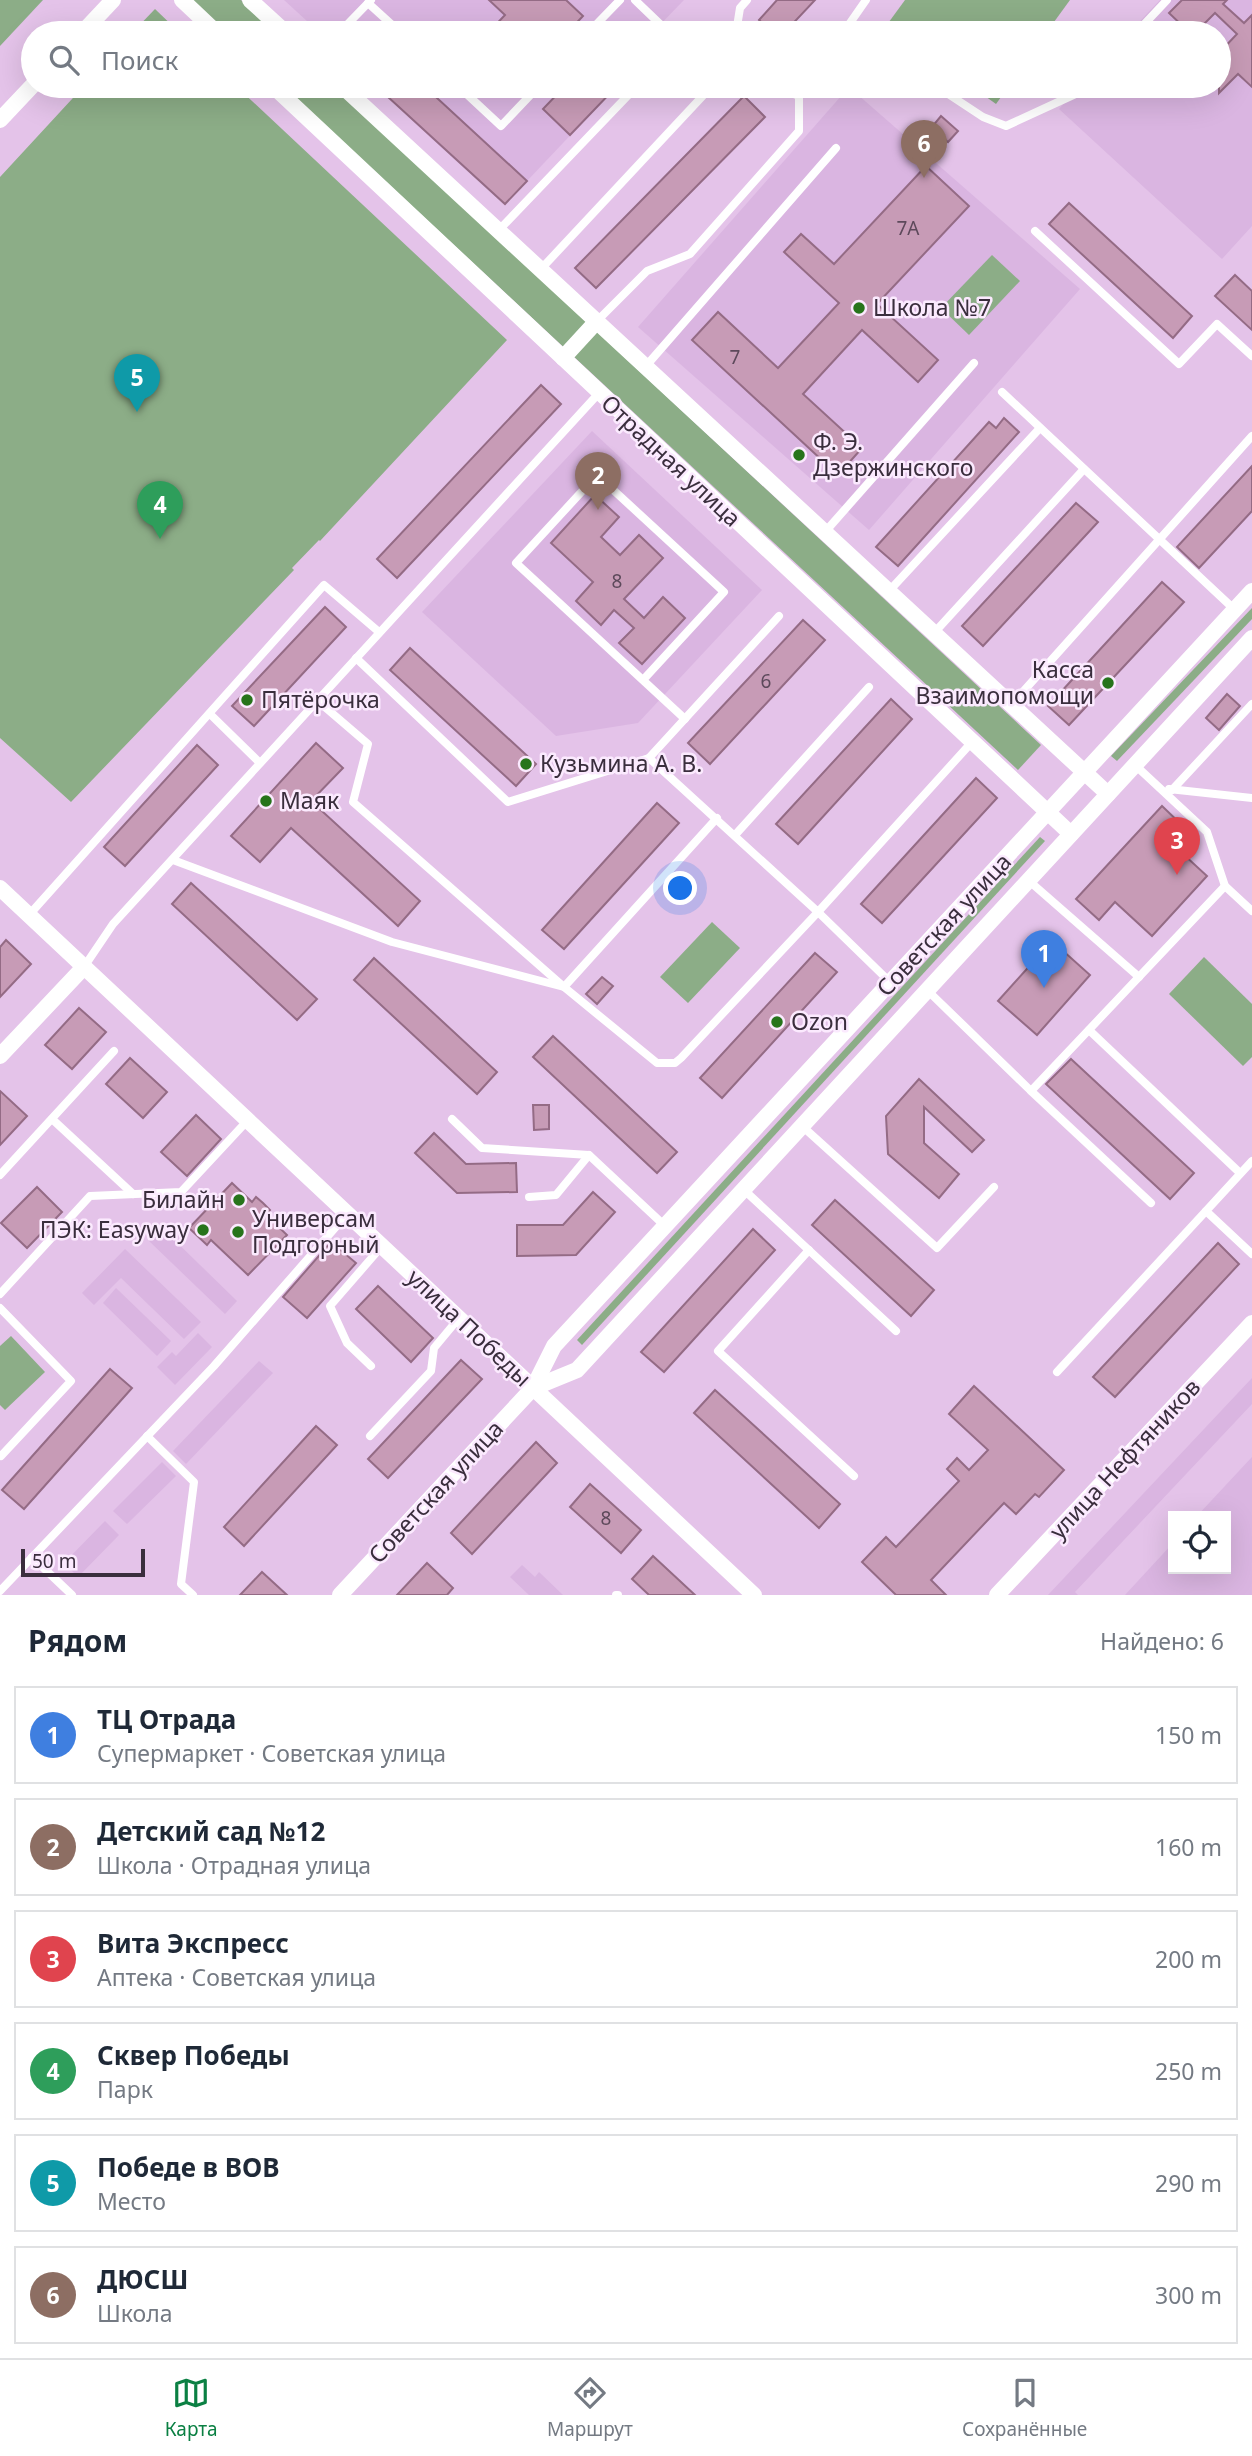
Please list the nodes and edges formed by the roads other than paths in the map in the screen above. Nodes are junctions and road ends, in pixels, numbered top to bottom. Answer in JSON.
{"nodes":[{"id":1,"x":113,"y":0,"type":"edge"},
{"id":2,"x":182,"y":0,"type":"edge"},
{"id":3,"x":250,"y":0,"type":"edge"},
{"id":4,"x":620,"y":0,"type":"edge"},
{"id":5,"x":635,"y":0,"type":"edge"},
{"id":6,"x":747,"y":0,"type":"edge"},
{"id":7,"x":866,"y":0,"type":"edge"},
{"id":8,"x":1167,"y":0,"type":"edge"},
{"id":9,"x":369,"y":1,"type":"edge"},
{"id":10,"x":93,"y":21,"type":"edge"},
{"id":11,"x":204,"y":21,"type":"edge"},
{"id":12,"x":273,"y":21,"type":"edge"},
{"id":13,"x":351,"y":21,"type":"edge"},
{"id":14,"x":389,"y":21,"type":"edge"},
{"id":15,"x":600,"y":21,"type":"edge"},
{"id":16,"x":657,"y":21,"type":"edge"},
{"id":17,"x":738,"y":21,"type":"edge"},
{"id":18,"x":851,"y":21,"type":"edge"},
{"id":19,"x":1147,"y":21,"type":"edge"},
{"id":20,"x":21,"y":98,"type":"edge"},
{"id":21,"x":286,"y":98,"type":"edge"},
{"id":22,"x":355,"y":98,"type":"edge"},
{"id":23,"x":471,"y":98,"type":"edge"},
{"id":24,"x":527,"y":98,"type":"edge"},
{"id":25,"x":626,"y":98,"type":"edge"},
{"id":26,"x":701,"y":98,"type":"edge"},
{"id":27,"x":799,"y":98,"type":"edge"},
{"id":28,"x":954,"y":98,"type":"edge"},
{"id":29,"x":1067,"y":98,"type":"edge"},
{"id":30,"x":0,"y":120,"type":"edge"},
{"id":31,"x":836,"y":148,"type":"dead end"},
{"id":32,"x":499,"y":230,"type":"junction"},
{"id":33,"x":1035,"y":231,"type":"dead end"},
{"id":34,"x":541,"y":269,"type":"junction"},
{"id":35,"x":597,"y":321,"type":"junction"},
{"id":36,"x":1252,"y":356,"type":"edge"},
{"id":37,"x":563,"y":358,"type":"junction"},
{"id":38,"x":974,"y":363,"type":"dead end"},
{"id":39,"x":646,"y":366,"type":"junction"},
{"id":40,"x":1002,"y":392,"type":"dead end"},
{"id":41,"x":599,"y":394,"type":"junction"},
{"id":42,"x":1040,"y":428,"type":"junction"},
{"id":43,"x":1252,"y":436,"type":"edge"},
{"id":44,"x":1084,"y":469,"type":"junction"},
{"id":45,"x":825,"y":532,"type":"junction"},
{"id":46,"x":1159,"y":539,"type":"junction"},
{"id":47,"x":890,"y":590,"type":"junction"},
{"id":48,"x":1252,"y":591,"type":"edge"},
{"id":49,"x":1235,"y":610,"type":"junction"},
{"id":50,"x":779,"y":617,"type":"dead end"},
{"id":51,"x":379,"y":632,"type":"junction"},
{"id":52,"x":934,"y":633,"type":"junction"},
{"id":53,"x":1252,"y":638,"type":"edge"},
{"id":54,"x":356,"y":658,"type":"junction"},
{"id":55,"x":643,"y":680,"type":"junction"},
{"id":56,"x":869,"y":687,"type":"dead end"},
{"id":57,"x":319,"y":702,"type":"junction"},
{"id":58,"x":1012,"y":704,"type":"junction"},
{"id":59,"x":1252,"y":704,"type":"edge"},
{"id":60,"x":210,"y":714,"type":"junction"},
{"id":61,"x":685,"y":719,"type":"junction"},
{"id":62,"x":972,"y":742,"type":"junction"},
{"id":63,"x":649,"y":758,"type":"junction"},
{"id":64,"x":260,"y":763,"type":"junction"},
{"id":65,"x":1135,"y":765,"type":"junction"},
{"id":66,"x":1085,"y":772,"type":"junction"},
{"id":67,"x":1159,"y":789,"type":"junction"},
{"id":68,"x":1172,"y":790,"type":"junction"},
{"id":69,"x":1108,"y":794,"type":"junction"},
{"id":70,"x":1252,"y":798,"type":"edge"},
{"id":71,"x":1047,"y":812,"type":"junction"},
{"id":72,"x":716,"y":818,"type":"junction"},
{"id":73,"x":736,"y":834,"type":"junction"},
{"id":74,"x":1071,"y":834,"type":"junction"},
{"id":75,"x":173,"y":860,"type":"junction"},
{"id":76,"x":1028,"y":880,"type":"junction"},
{"id":77,"x":1225,"y":886,"type":"junction"},
{"id":78,"x":0,"y":888,"type":"edge"},
{"id":79,"x":1252,"y":911,"type":"edge"},
{"id":80,"x":818,"y":912,"type":"junction"},
{"id":81,"x":29,"y":915,"type":"junction"},
{"id":82,"x":83,"y":967,"type":"junction"},
{"id":83,"x":1139,"y":977,"type":"junction"},
{"id":84,"x":891,"y":983,"type":"junction"},
{"id":85,"x":564,"y":987,"type":"junction"},
{"id":86,"x":928,"y":990,"type":"junction"},
{"id":87,"x":1090,"y":1030,"type":"junction"},
{"id":88,"x":114,"y":1051,"type":"dead end"},
{"id":89,"x":0,"y":1056,"type":"edge"},
{"id":90,"x":1031,"y":1091,"type":"junction"},
{"id":91,"x":52,"y":1119,"type":"junction"},
{"id":92,"x":452,"y":1119,"type":"dead end"},
{"id":93,"x":248,"y":1120,"type":"junction"},
{"id":94,"x":802,"y":1126,"type":"junction"},
{"id":95,"x":589,"y":1155,"type":"junction"},
{"id":96,"x":1252,"y":1161,"type":"edge"},
{"id":97,"x":1240,"y":1174,"type":"junction"},
{"id":98,"x":0,"y":1175,"type":"edge"},
{"id":99,"x":994,"y":1187,"type":"dead end"},
{"id":100,"x":743,"y":1189,"type":"junction"},
{"id":101,"x":133,"y":1194,"type":"junction"},
{"id":102,"x":529,"y":1197,"type":"dead end"},
{"id":103,"x":1152,"y":1203,"type":"dead end"},
{"id":104,"x":1206,"y":1211,"type":"junction"},
{"id":105,"x":348,"y":1213,"type":"junction"},
{"id":106,"x":665,"y":1227,"type":"junction"},
{"id":107,"x":382,"y":1246,"type":"junction"},
{"id":108,"x":808,"y":1250,"type":"junction"},
{"id":109,"x":1252,"y":1254,"type":"edge"},
{"id":110,"x":0,"y":1294,"type":"edge"},
{"id":111,"x":0,"y":1308,"type":"edge"},
{"id":112,"x":459,"y":1318,"type":"junction"},
{"id":113,"x":1252,"y":1323,"type":"edge"},
{"id":114,"x":896,"y":1331,"type":"dead end"},
{"id":115,"x":372,"y":1366,"type":"dead end"},
{"id":116,"x":1057,"y":1372,"type":"dead end"},
{"id":117,"x":533,"y":1388,"type":"junction"},
{"id":118,"x":147,"y":1436,"type":"junction"},
{"id":119,"x":370,"y":1436,"type":"dead end"},
{"id":120,"x":1,"y":1456,"type":"edge"},
{"id":121,"x":853,"y":1476,"type":"dead end"},
{"id":122,"x":32,"y":1558,"type":"junction"},
{"id":123,"x":0,"y":1591,"type":"edge"},
{"id":124,"x":72,"y":1595,"type":"edge"},
{"id":125,"x":193,"y":1595,"type":"edge"},
{"id":126,"x":340,"y":1595,"type":"edge"},
{"id":127,"x":754,"y":1595,"type":"edge"},
{"id":128,"x":997,"y":1595,"type":"edge"}],
"edges":[{"from":1,"to":10,"type":"street"},
{"from":2,"to":11,"type":"street"},
{"from":3,"to":12,"type":"street"},
{"from":4,"to":15,"type":"lane"},
{"from":5,"to":16,"type":"lane"},
{"from":6,"to":17,"type":"lane"},
{"from":7,"to":18,"type":"lane"},
{"from":8,"to":19,"type":"lane"},
{"from":9,"to":13,"type":"lane"},
{"from":9,"to":14,"type":"lane"},
{"from":20,"to":30,"type":"street"},
{"from":21,"to":37,"type":"street","name":"Отрадная улица"},
{"from":22,"to":32,"type":"street"},
{"from":23,"to":24,"type":"lane"},
{"from":25,"to":32,"type":"lane"},
{"from":26,"to":34,"type":"lane"},
{"from":27,"to":35,"type":"lane"},
{"from":28,"to":29,"type":"lane"},
{"from":31,"to":39,"type":"lane"},
{"from":32,"to":34,"type":"street"},
{"from":33,"to":36,"type":"lane"},
{"from":34,"to":35,"type":"street"},
{"from":35,"to":37,"type":"street"},
{"from":35,"to":39,"type":"street"},
{"from":37,"to":41,"type":"street","name":"Отрадная улица"},
{"from":38,"to":45,"type":"lane"},
{"from":39,"to":45,"type":"street"},
{"from":40,"to":42,"type":"lane"},
{"from":41,"to":51,"type":"lane"},
{"from":41,"to":62,"type":"street","name":"Отрадная улица"},
{"from":42,"to":44,"type":"lane"},
{"from":42,"to":47,"type":"lane"},
{"from":43,"to":46,"type":"lane"},
{"from":44,"to":46,"type":"lane"},
{"from":44,"to":52,"type":"lane"},
{"from":45,"to":47,"type":"street"},
{"from":46,"to":49,"type":"lane"},
{"from":46,"to":58,"type":"lane"},
{"from":47,"to":52,"type":"street"},
{"from":48,"to":49,"type":"street","name":"Советская улица"},
{"from":49,"to":66,"type":"street","name":"Советская улица"},
{"from":50,"to":61,"type":"lane"},
{"from":51,"to":54,"type":"lane"},
{"from":51,"to":60,"type":"lane"},
{"from":52,"to":58,"type":"street"},
{"from":53,"to":65,"type":"street","name":"Советская улица"},
{"from":54,"to":57,"type":"lane"},
{"from":54,"to":63,"type":"lane"},
{"from":55,"to":55,"type":"lane"},
{"from":55,"to":61,"type":"lane"},
{"from":56,"to":73,"type":"lane"},
{"from":57,"to":64,"type":"lane"},
{"from":57,"to":85,"type":"lane"},
{"from":58,"to":66,"type":"street"},
{"from":59,"to":68,"type":"lane"},
{"from":60,"to":64,"type":"lane"},
{"from":60,"to":81,"type":"lane"},
{"from":61,"to":63,"type":"lane"},
{"from":62,"to":71,"type":"street","name":"Отрадная улица"},
{"from":62,"to":80,"type":"lane"},
{"from":63,"to":72,"type":"lane"},
{"from":64,"to":75,"type":"lane"},
{"from":65,"to":67,"type":"lane"},
{"from":65,"to":69,"type":"street","name":"Советская улица"},
{"from":66,"to":69,"type":"street"},
{"from":66,"to":71,"type":"street","name":"Советская улица"},
{"from":67,"to":68,"type":"lane"},
{"from":67,"to":77,"type":"lane"},
{"from":68,"to":70,"type":"lane"},
{"from":69,"to":74,"type":"street","name":"Советская улица"},
{"from":71,"to":74,"type":"street","name":"Отрадная улица"},
{"from":71,"to":84,"type":"street","name":"Советская улица"},
{"from":72,"to":73,"type":"lane"},
{"from":72,"to":85,"type":"lane"},
{"from":73,"to":80,"type":"lane"},
{"from":74,"to":76,"type":"street","name":"Советская улица"},
{"from":75,"to":82,"type":"lane"},
{"from":75,"to":85,"type":"lane"},
{"from":76,"to":83,"type":"lane"},
{"from":76,"to":86,"type":"street","name":"Советская улица"},
{"from":77,"to":79,"type":"lane"},
{"from":77,"to":83,"type":"lane"},
{"from":78,"to":81,"type":"street","name":"улица Победы"},
{"from":80,"to":84,"type":"lane"},
{"from":80,"to":85,"type":"lane"},
{"from":81,"to":82,"type":"street","name":"улица Победы"},
{"from":82,"to":89,"type":"street"},
{"from":82,"to":93,"type":"street","name":"улица Победы"},
{"from":83,"to":87,"type":"lane"},
{"from":84,"to":106,"type":"street","name":"Советская улица"},
{"from":86,"to":90,"type":"lane"},
{"from":86,"to":94,"type":"street","name":"Советская улица"},
{"from":87,"to":90,"type":"lane"},
{"from":87,"to":97,"type":"lane"},
{"from":88,"to":91,"type":"lane"},
{"from":90,"to":103,"type":"lane"},
{"from":91,"to":98,"type":"lane"},
{"from":91,"to":101,"type":"lane"},
{"from":92,"to":95,"type":"lane"},
{"from":93,"to":101,"type":"lane"},
{"from":93,"to":105,"type":"street","name":"улица Победы"},
{"from":94,"to":99,"type":"lane"},
{"from":94,"to":100,"type":"street","name":"Советская улица"},
{"from":95,"to":102,"type":"lane"},
{"from":95,"to":106,"type":"lane"},
{"from":96,"to":97,"type":"lane"},
{"from":97,"to":104,"type":"lane"},
{"from":100,"to":108,"type":"lane"},
{"from":100,"to":117,"type":"street","name":"Советская улица"},
{"from":101,"to":110,"type":"lane"},
{"from":104,"to":109,"type":"lane"},
{"from":104,"to":116,"type":"lane"},
{"from":105,"to":107,"type":"street","name":"улица Победы"},
{"from":105,"to":118,"type":"lane"},
{"from":106,"to":117,"type":"street","name":"Советская улица"},
{"from":107,"to":112,"type":"street","name":"улица Победы"},
{"from":107,"to":115,"type":"lane"},
{"from":108,"to":114,"type":"lane"},
{"from":108,"to":121,"type":"lane"},
{"from":111,"to":120,"type":"lane"},
{"from":112,"to":117,"type":"street","name":"улица Победы"},
{"from":112,"to":119,"type":"lane"},
{"from":113,"to":128,"type":"street","name":"улица Нефтяников"},
{"from":117,"to":126,"type":"street","name":"Советская улица"},
{"from":117,"to":127,"type":"street","name":"улица Победы"},
{"from":118,"to":122,"type":"lane"},
{"from":118,"to":125,"type":"lane"},
{"from":122,"to":123,"type":"lane"},
{"from":122,"to":124,"type":"lane"}]}
